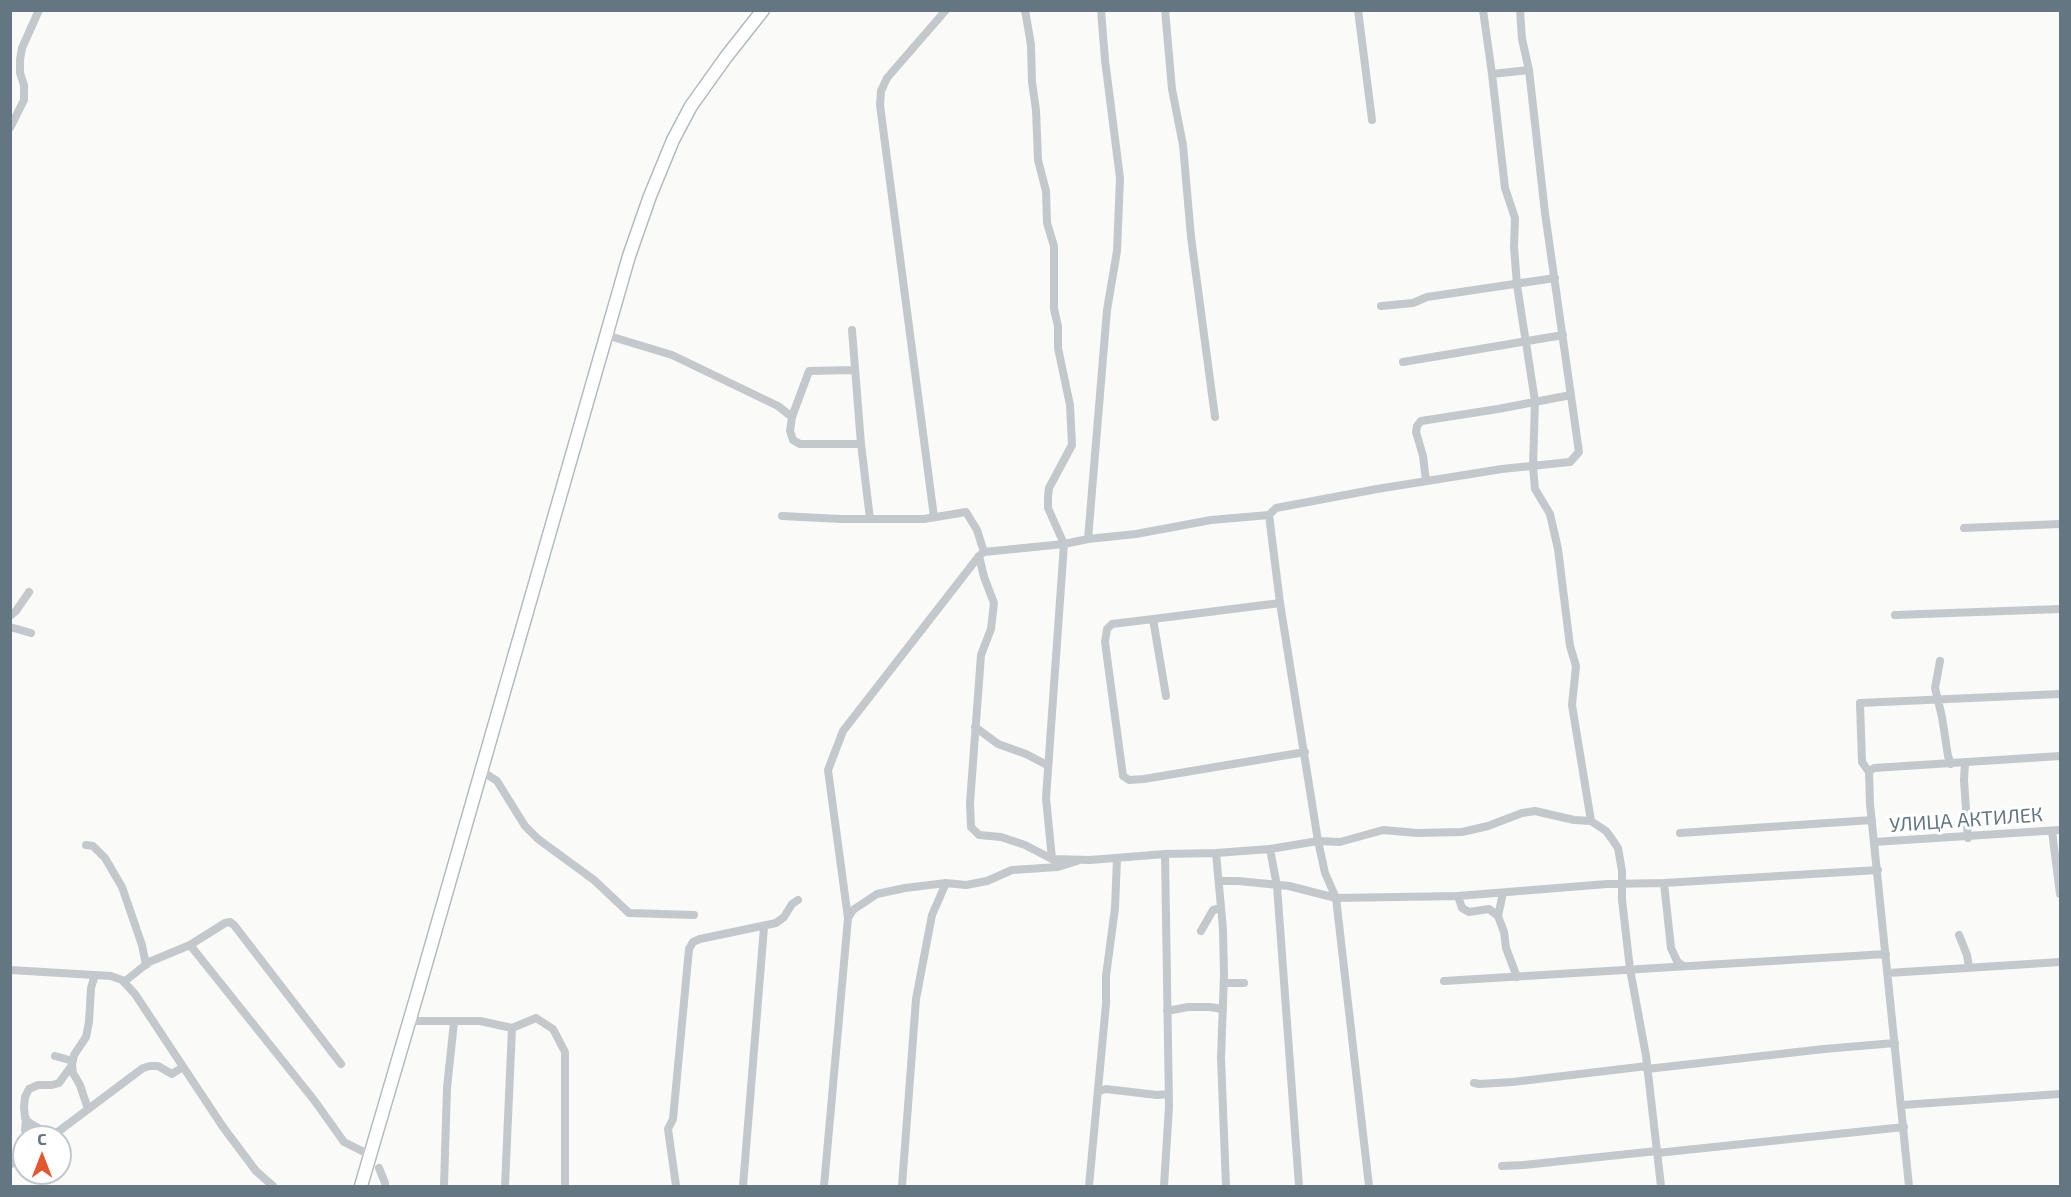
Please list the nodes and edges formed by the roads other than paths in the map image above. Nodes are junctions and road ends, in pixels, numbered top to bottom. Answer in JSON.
{"nodes":[{"id":1,"x":39,"y":10,"type":"edge"},
{"id":2,"x":763,"y":10,"type":"edge"},
{"id":3,"x":946,"y":10,"type":"edge"},
{"id":4,"x":1025,"y":10,"type":"edge"},
{"id":5,"x":1101,"y":10,"type":"edge"},
{"id":6,"x":1165,"y":10,"type":"edge"},
{"id":7,"x":1358,"y":10,"type":"edge"},
{"id":8,"x":1483,"y":10,"type":"edge"},
{"id":9,"x":1520,"y":10,"type":"edge"},
{"id":10,"x":1529,"y":70,"type":"junction"},
{"id":11,"x":1492,"y":74,"type":"junction"},
{"id":12,"x":1372,"y":120,"type":"dead end"},
{"id":13,"x":10,"y":128,"type":"edge"},
{"id":14,"x":1555,"y":278,"type":"junction"},
{"id":15,"x":1517,"y":285,"type":"junction"},
{"id":16,"x":1381,"y":306,"type":"dead end"},
{"id":17,"x":852,"y":330,"type":"dead end"},
{"id":18,"x":606,"y":335,"type":"junction"},
{"id":19,"x":1563,"y":335,"type":"junction"},
{"id":20,"x":1526,"y":341,"type":"junction"},
{"id":21,"x":1403,"y":362,"type":"dead end"},
{"id":22,"x":855,"y":370,"type":"junction"},
{"id":23,"x":1571,"y":395,"type":"junction"},
{"id":24,"x":1535,"y":401,"type":"junction"},
{"id":25,"x":792,"y":417,"type":"junction"},
{"id":26,"x":1215,"y":417,"type":"dead end"},
{"id":27,"x":861,"y":444,"type":"junction"},
{"id":28,"x":1533,"y":467,"type":"junction"},
{"id":29,"x":1426,"y":481,"type":"junction"},
{"id":30,"x":1269,"y":515,"type":"junction"},
{"id":31,"x":782,"y":516,"type":"dead end"},
{"id":32,"x":934,"y":517,"type":"junction"},
{"id":33,"x":870,"y":519,"type":"junction"},
{"id":34,"x":2061,"y":524,"type":"edge"},
{"id":35,"x":1964,"y":528,"type":"dead end"},
{"id":36,"x":1088,"y":539,"type":"junction"},
{"id":37,"x":1064,"y":544,"type":"junction"},
{"id":38,"x":982,"y":554,"type":"junction"},
{"id":39,"x":29,"y":592,"type":"dead end"},
{"id":40,"x":1280,"y":603,"type":"junction"},
{"id":41,"x":2061,"y":609,"type":"edge"},
{"id":42,"x":1895,"y":615,"type":"dead end"},
{"id":43,"x":10,"y":616,"type":"edge"},
{"id":44,"x":1153,"y":619,"type":"junction"},
{"id":45,"x":10,"y":627,"type":"edge"},
{"id":46,"x":31,"y":633,"type":"dead end"},
{"id":47,"x":1940,"y":661,"type":"dead end"},
{"id":48,"x":2061,"y":694,"type":"edge"},
{"id":49,"x":1166,"y":696,"type":"dead end"},
{"id":50,"x":1938,"y":700,"type":"junction"},
{"id":51,"x":975,"y":727,"type":"junction"},
{"id":52,"x":1305,"y":752,"type":"junction"},
{"id":53,"x":2061,"y":756,"type":"edge"},
{"id":54,"x":1965,"y":763,"type":"junction"},
{"id":55,"x":1951,"y":764,"type":"junction"},
{"id":56,"x":1047,"y":765,"type":"junction"},
{"id":57,"x":482,"y":771,"type":"junction"},
{"id":58,"x":1869,"y":772,"type":"junction"},
{"id":59,"x":1591,"y":820,"type":"junction"},
{"id":60,"x":1872,"y":820,"type":"junction"},
{"id":61,"x":2056,"y":831,"type":"edge"},
{"id":62,"x":1680,"y":833,"type":"dead end"},
{"id":63,"x":1968,"y":838,"type":"junction"},
{"id":64,"x":1318,"y":842,"type":"junction"},
{"id":65,"x":1874,"y":842,"type":"junction"},
{"id":66,"x":86,"y":844,"type":"dead end"},
{"id":67,"x":1270,"y":849,"type":"junction"},
{"id":68,"x":1216,"y":853,"type":"junction"},
{"id":69,"x":1165,"y":854,"type":"junction"},
{"id":70,"x":1117,"y":858,"type":"junction"},
{"id":71,"x":1052,"y":859,"type":"junction"},
{"id":72,"x":1080,"y":860,"type":"junction"},
{"id":73,"x":1878,"y":870,"type":"junction"},
{"id":74,"x":1219,"y":881,"type":"junction"},
{"id":75,"x":946,"y":883,"type":"junction"},
{"id":76,"x":1664,"y":883,"type":"junction"},
{"id":77,"x":1623,"y":884,"type":"junction"},
{"id":78,"x":1277,"y":886,"type":"junction"},
{"id":79,"x":1503,"y":893,"type":"junction"},
{"id":80,"x":2061,"y":894,"type":"edge"},
{"id":81,"x":1458,"y":896,"type":"junction"},
{"id":82,"x":1336,"y":898,"type":"junction"},
{"id":83,"x":798,"y":900,"type":"dead end"},
{"id":84,"x":1221,"y":908,"type":"junction"},
{"id":85,"x":694,"y":915,"type":"dead end"},
{"id":86,"x":1498,"y":916,"type":"junction"},
{"id":87,"x":848,"y":918,"type":"junction"},
{"id":88,"x":764,"y":927,"type":"junction"},
{"id":89,"x":1202,"y":931,"type":"dead end"},
{"id":90,"x":1959,"y":935,"type":"dead end"},
{"id":91,"x":190,"y":945,"type":"junction"},
{"id":92,"x":1886,"y":954,"type":"junction"},
{"id":93,"x":2061,"y":962,"type":"edge"},
{"id":94,"x":146,"y":965,"type":"junction"},
{"id":95,"x":1683,"y":966,"type":"junction"},
{"id":96,"x":1969,"y":967,"type":"junction"},
{"id":97,"x":1630,"y":969,"type":"junction"},
{"id":98,"x":10,"y":970,"type":"edge"},
{"id":99,"x":1888,"y":973,"type":"junction"},
{"id":100,"x":95,"y":975,"type":"junction"},
{"id":101,"x":1517,"y":977,"type":"junction"},
{"id":102,"x":1444,"y":981,"type":"dead end"},
{"id":103,"x":124,"y":982,"type":"junction"},
{"id":104,"x":1224,"y":983,"type":"junction"},
{"id":105,"x":1244,"y":983,"type":"dead end"},
{"id":106,"x":1223,"y":1009,"type":"junction"},
{"id":107,"x":1167,"y":1011,"type":"junction"},
{"id":108,"x":410,"y":1020,"type":"junction"},
{"id":109,"x":454,"y":1022,"type":"junction"},
{"id":110,"x":512,"y":1028,"type":"junction"},
{"id":111,"x":1895,"y":1043,"type":"junction"},
{"id":112,"x":55,"y":1056,"type":"dead end"},
{"id":113,"x":72,"y":1063,"type":"junction"},
{"id":114,"x":341,"y":1064,"type":"dead end"},
{"id":115,"x":183,"y":1067,"type":"junction"},
{"id":116,"x":1647,"y":1068,"type":"junction"},
{"id":117,"x":1474,"y":1083,"type":"dead end"},
{"id":118,"x":1099,"y":1090,"type":"junction"},
{"id":119,"x":1168,"y":1094,"type":"junction"},
{"id":120,"x":2061,"y":1094,"type":"edge"},
{"id":121,"x":1902,"y":1105,"type":"junction"},
{"id":122,"x":88,"y":1109,"type":"junction"},
{"id":123,"x":26,"y":1119,"type":"junction"},
{"id":124,"x":25,"y":1125,"type":"edge"},
{"id":125,"x":33,"y":1125,"type":"edge"},
{"id":126,"x":67,"y":1125,"type":"edge"},
{"id":127,"x":1904,"y":1127,"type":"junction"},
{"id":128,"x":1657,"y":1152,"type":"junction"},
{"id":129,"x":370,"y":1155,"type":"junction"},
{"id":130,"x":1502,"y":1166,"type":"dead end"},
{"id":131,"x":379,"y":1168,"type":"dead end"},
{"id":132,"x":273,"y":1186,"type":"edge"},
{"id":133,"x":361,"y":1186,"type":"edge"},
{"id":134,"x":385,"y":1186,"type":"edge"},
{"id":135,"x":444,"y":1186,"type":"edge"},
{"id":136,"x":505,"y":1186,"type":"edge"},
{"id":137,"x":565,"y":1186,"type":"edge"},
{"id":138,"x":676,"y":1186,"type":"edge"},
{"id":139,"x":743,"y":1186,"type":"edge"},
{"id":140,"x":824,"y":1186,"type":"edge"},
{"id":141,"x":902,"y":1186,"type":"edge"},
{"id":142,"x":1089,"y":1186,"type":"edge"},
{"id":143,"x":1164,"y":1186,"type":"edge"},
{"id":144,"x":1226,"y":1186,"type":"edge"},
{"id":145,"x":1299,"y":1186,"type":"edge"},
{"id":146,"x":1369,"y":1186,"type":"edge"},
{"id":147,"x":1661,"y":1186,"type":"edge"},
{"id":148,"x":1909,"y":1186,"type":"edge"}],
"edges":[{"from":1,"to":13,"type":"street"},
{"from":2,"to":18,"type":"main road"},
{"from":3,"to":32,"type":"street"},
{"from":4,"to":37,"type":"street"},
{"from":5,"to":36,"type":"street"},
{"from":6,"to":26,"type":"street"},
{"from":7,"to":12,"type":"street"},
{"from":8,"to":11,"type":"street"},
{"from":9,"to":10,"type":"street"},
{"from":10,"to":11,"type":"street"},
{"from":10,"to":14,"type":"street"},
{"from":11,"to":15,"type":"street"},
{"from":14,"to":15,"type":"street"},
{"from":14,"to":19,"type":"street"},
{"from":15,"to":16,"type":"street"},
{"from":15,"to":20,"type":"street"},
{"from":17,"to":22,"type":"street"},
{"from":18,"to":25,"type":"street"},
{"from":18,"to":57,"type":"main road"},
{"from":19,"to":20,"type":"street"},
{"from":19,"to":23,"type":"street"},
{"from":20,"to":21,"type":"street"},
{"from":20,"to":24,"type":"street"},
{"from":22,"to":25,"type":"street"},
{"from":22,"to":27,"type":"street"},
{"from":23,"to":24,"type":"street"},
{"from":23,"to":28,"type":"street"},
{"from":24,"to":28,"type":"street"},
{"from":24,"to":29,"type":"street"},
{"from":25,"to":27,"type":"street"},
{"from":27,"to":33,"type":"street"},
{"from":28,"to":29,"type":"street"},
{"from":28,"to":59,"type":"street"},
{"from":29,"to":30,"type":"street"},
{"from":30,"to":36,"type":"street"},
{"from":30,"to":40,"type":"street"},
{"from":31,"to":33,"type":"street"},
{"from":32,"to":33,"type":"street"},
{"from":32,"to":38,"type":"street"},
{"from":34,"to":35,"type":"street"},
{"from":36,"to":37,"type":"street"},
{"from":37,"to":38,"type":"street"},
{"from":37,"to":56,"type":"street"},
{"from":38,"to":51,"type":"street"},
{"from":38,"to":87,"type":"street"},
{"from":39,"to":43,"type":"street"},
{"from":40,"to":44,"type":"street"},
{"from":40,"to":52,"type":"street"},
{"from":41,"to":42,"type":"street"},
{"from":44,"to":49,"type":"street"},
{"from":44,"to":52,"type":"street"},
{"from":45,"to":46,"type":"street"},
{"from":47,"to":50,"type":"street"},
{"from":48,"to":50,"type":"street"},
{"from":50,"to":55,"type":"street"},
{"from":50,"to":58,"type":"street"},
{"from":51,"to":56,"type":"street"},
{"from":51,"to":71,"type":"street"},
{"from":52,"to":64,"type":"street"},
{"from":53,"to":54,"type":"street"},
{"from":54,"to":55,"type":"street"},
{"from":54,"to":63,"type":"street"},
{"from":55,"to":58,"type":"street"},
{"from":56,"to":71,"type":"street"},
{"from":57,"to":85,"type":"street"},
{"from":57,"to":108,"type":"main road"},
{"from":58,"to":60,"type":"street"},
{"from":59,"to":64,"type":"street"},
{"from":59,"to":77,"type":"street"},
{"from":60,"to":62,"type":"street"},
{"from":60,"to":65,"type":"street"},
{"from":61,"to":63,"type":"street","name":"УЛИЦА АКТИЛЕК"},
{"from":61,"to":80,"type":"street"},
{"from":63,"to":65,"type":"street","name":"УЛИЦА АКТИЛЕК"},
{"from":64,"to":67,"type":"street"},
{"from":64,"to":82,"type":"street"},
{"from":65,"to":73,"type":"street"},
{"from":66,"to":94,"type":"street"},
{"from":67,"to":68,"type":"street"},
{"from":67,"to":78,"type":"street"},
{"from":68,"to":69,"type":"street"},
{"from":68,"to":74,"type":"street"},
{"from":69,"to":70,"type":"street"},
{"from":69,"to":107,"type":"street"},
{"from":70,"to":72,"type":"street"},
{"from":70,"to":118,"type":"street"},
{"from":71,"to":72,"type":"street"},
{"from":72,"to":75,"type":"street"},
{"from":73,"to":76,"type":"street"},
{"from":73,"to":92,"type":"street"},
{"from":74,"to":78,"type":"street"},
{"from":74,"to":84,"type":"street"},
{"from":75,"to":87,"type":"street"},
{"from":75,"to":141,"type":"street"},
{"from":76,"to":77,"type":"street"},
{"from":76,"to":95,"type":"street"},
{"from":77,"to":79,"type":"street"},
{"from":77,"to":97,"type":"street"},
{"from":78,"to":82,"type":"street"},
{"from":78,"to":145,"type":"street"},
{"from":79,"to":81,"type":"street"},
{"from":79,"to":86,"type":"street"},
{"from":81,"to":82,"type":"street"},
{"from":81,"to":86,"type":"street"},
{"from":82,"to":146,"type":"street"},
{"from":83,"to":88,"type":"street"},
{"from":84,"to":89,"type":"street"},
{"from":84,"to":104,"type":"street"},
{"from":86,"to":101,"type":"street"},
{"from":87,"to":140,"type":"street"},
{"from":88,"to":138,"type":"street"},
{"from":88,"to":139,"type":"street"},
{"from":90,"to":96,"type":"street"},
{"from":91,"to":94,"type":"street"},
{"from":91,"to":114,"type":"street"},
{"from":91,"to":129,"type":"street"},
{"from":92,"to":95,"type":"street"},
{"from":92,"to":99,"type":"street"},
{"from":93,"to":96,"type":"street"},
{"from":94,"to":103,"type":"street"},
{"from":95,"to":97,"type":"street"},
{"from":96,"to":99,"type":"street"},
{"from":97,"to":101,"type":"street"},
{"from":97,"to":116,"type":"street"},
{"from":98,"to":100,"type":"street"},
{"from":99,"to":111,"type":"street"},
{"from":100,"to":103,"type":"street"},
{"from":100,"to":113,"type":"street"},
{"from":101,"to":102,"type":"street"},
{"from":103,"to":115,"type":"street"},
{"from":104,"to":105,"type":"street"},
{"from":104,"to":106,"type":"street"},
{"from":106,"to":107,"type":"street"},
{"from":106,"to":144,"type":"street"},
{"from":107,"to":119,"type":"street"},
{"from":108,"to":109,"type":"street"},
{"from":108,"to":129,"type":"main road"},
{"from":109,"to":110,"type":"street"},
{"from":109,"to":135,"type":"street"},
{"from":110,"to":136,"type":"street"},
{"from":110,"to":137,"type":"street"},
{"from":111,"to":116,"type":"street"},
{"from":111,"to":121,"type":"street"},
{"from":112,"to":113,"type":"street"},
{"from":113,"to":122,"type":"street"},
{"from":113,"to":123,"type":"street"},
{"from":115,"to":122,"type":"street"},
{"from":115,"to":132,"type":"street"},
{"from":116,"to":117,"type":"street"},
{"from":116,"to":128,"type":"street"},
{"from":118,"to":119,"type":"street"},
{"from":118,"to":142,"type":"street"},
{"from":119,"to":143,"type":"street"},
{"from":120,"to":121,"type":"street"},
{"from":121,"to":127,"type":"street"},
{"from":122,"to":126,"type":"street"},
{"from":123,"to":124,"type":"street"},
{"from":123,"to":125,"type":"street"},
{"from":127,"to":128,"type":"street"},
{"from":127,"to":148,"type":"street"},
{"from":128,"to":130,"type":"street"},
{"from":128,"to":147,"type":"street"},
{"from":129,"to":133,"type":"main road"},
{"from":131,"to":134,"type":"street"}]}
